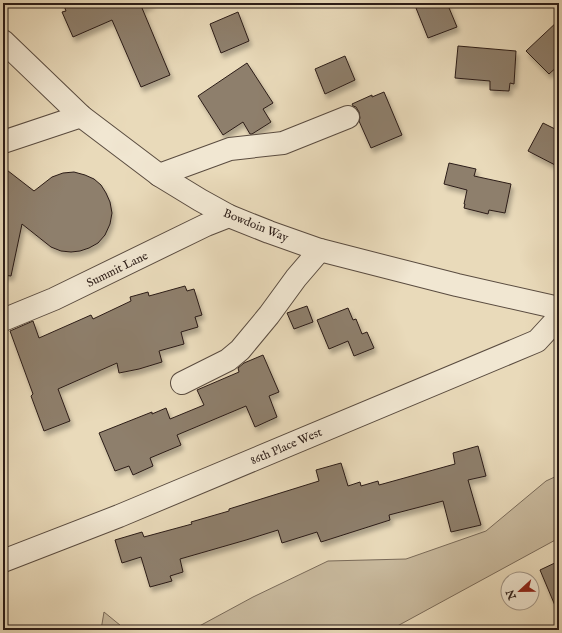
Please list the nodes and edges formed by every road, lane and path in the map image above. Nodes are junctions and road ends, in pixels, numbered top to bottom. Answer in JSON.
{"nodes":[{"id":1,"x":3,"y":41,"type":"edge"},
{"id":2,"x":81,"y":116,"type":"junction"},
{"id":3,"x":348,"y":117,"type":"dead end"},
{"id":4,"x":3,"y":142,"type":"edge"},
{"id":5,"x":159,"y":175,"type":"junction"},
{"id":6,"x":229,"y":216,"type":"junction"},
{"id":7,"x":320,"y":250,"type":"junction"},
{"id":8,"x":559,"y":308,"type":"edge"},
{"id":9,"x":559,"y":317,"type":"edge"},
{"id":10,"x":3,"y":320,"type":"edge"},
{"id":11,"x":182,"y":383,"type":"dead end"},
{"id":12,"x":3,"y":561,"type":"edge"}],
"edges":[{"from":1,"to":2,"type":"street","name":"Bowdoin Way"},
{"from":2,"to":4,"type":"street"},
{"from":2,"to":5,"type":"street","name":"Bowdoin Way"},
{"from":3,"to":5,"type":"street"},
{"from":5,"to":6,"type":"street","name":"Bowdoin Way"},
{"from":6,"to":7,"type":"street","name":"Bowdoin Way"},
{"from":6,"to":10,"type":"street","name":"Summit Lane"},
{"from":7,"to":8,"type":"street","name":"Bowdoin Way"},
{"from":7,"to":11,"type":"street"},
{"from":9,"to":12,"type":"street","name":"86th Place West"}]}
